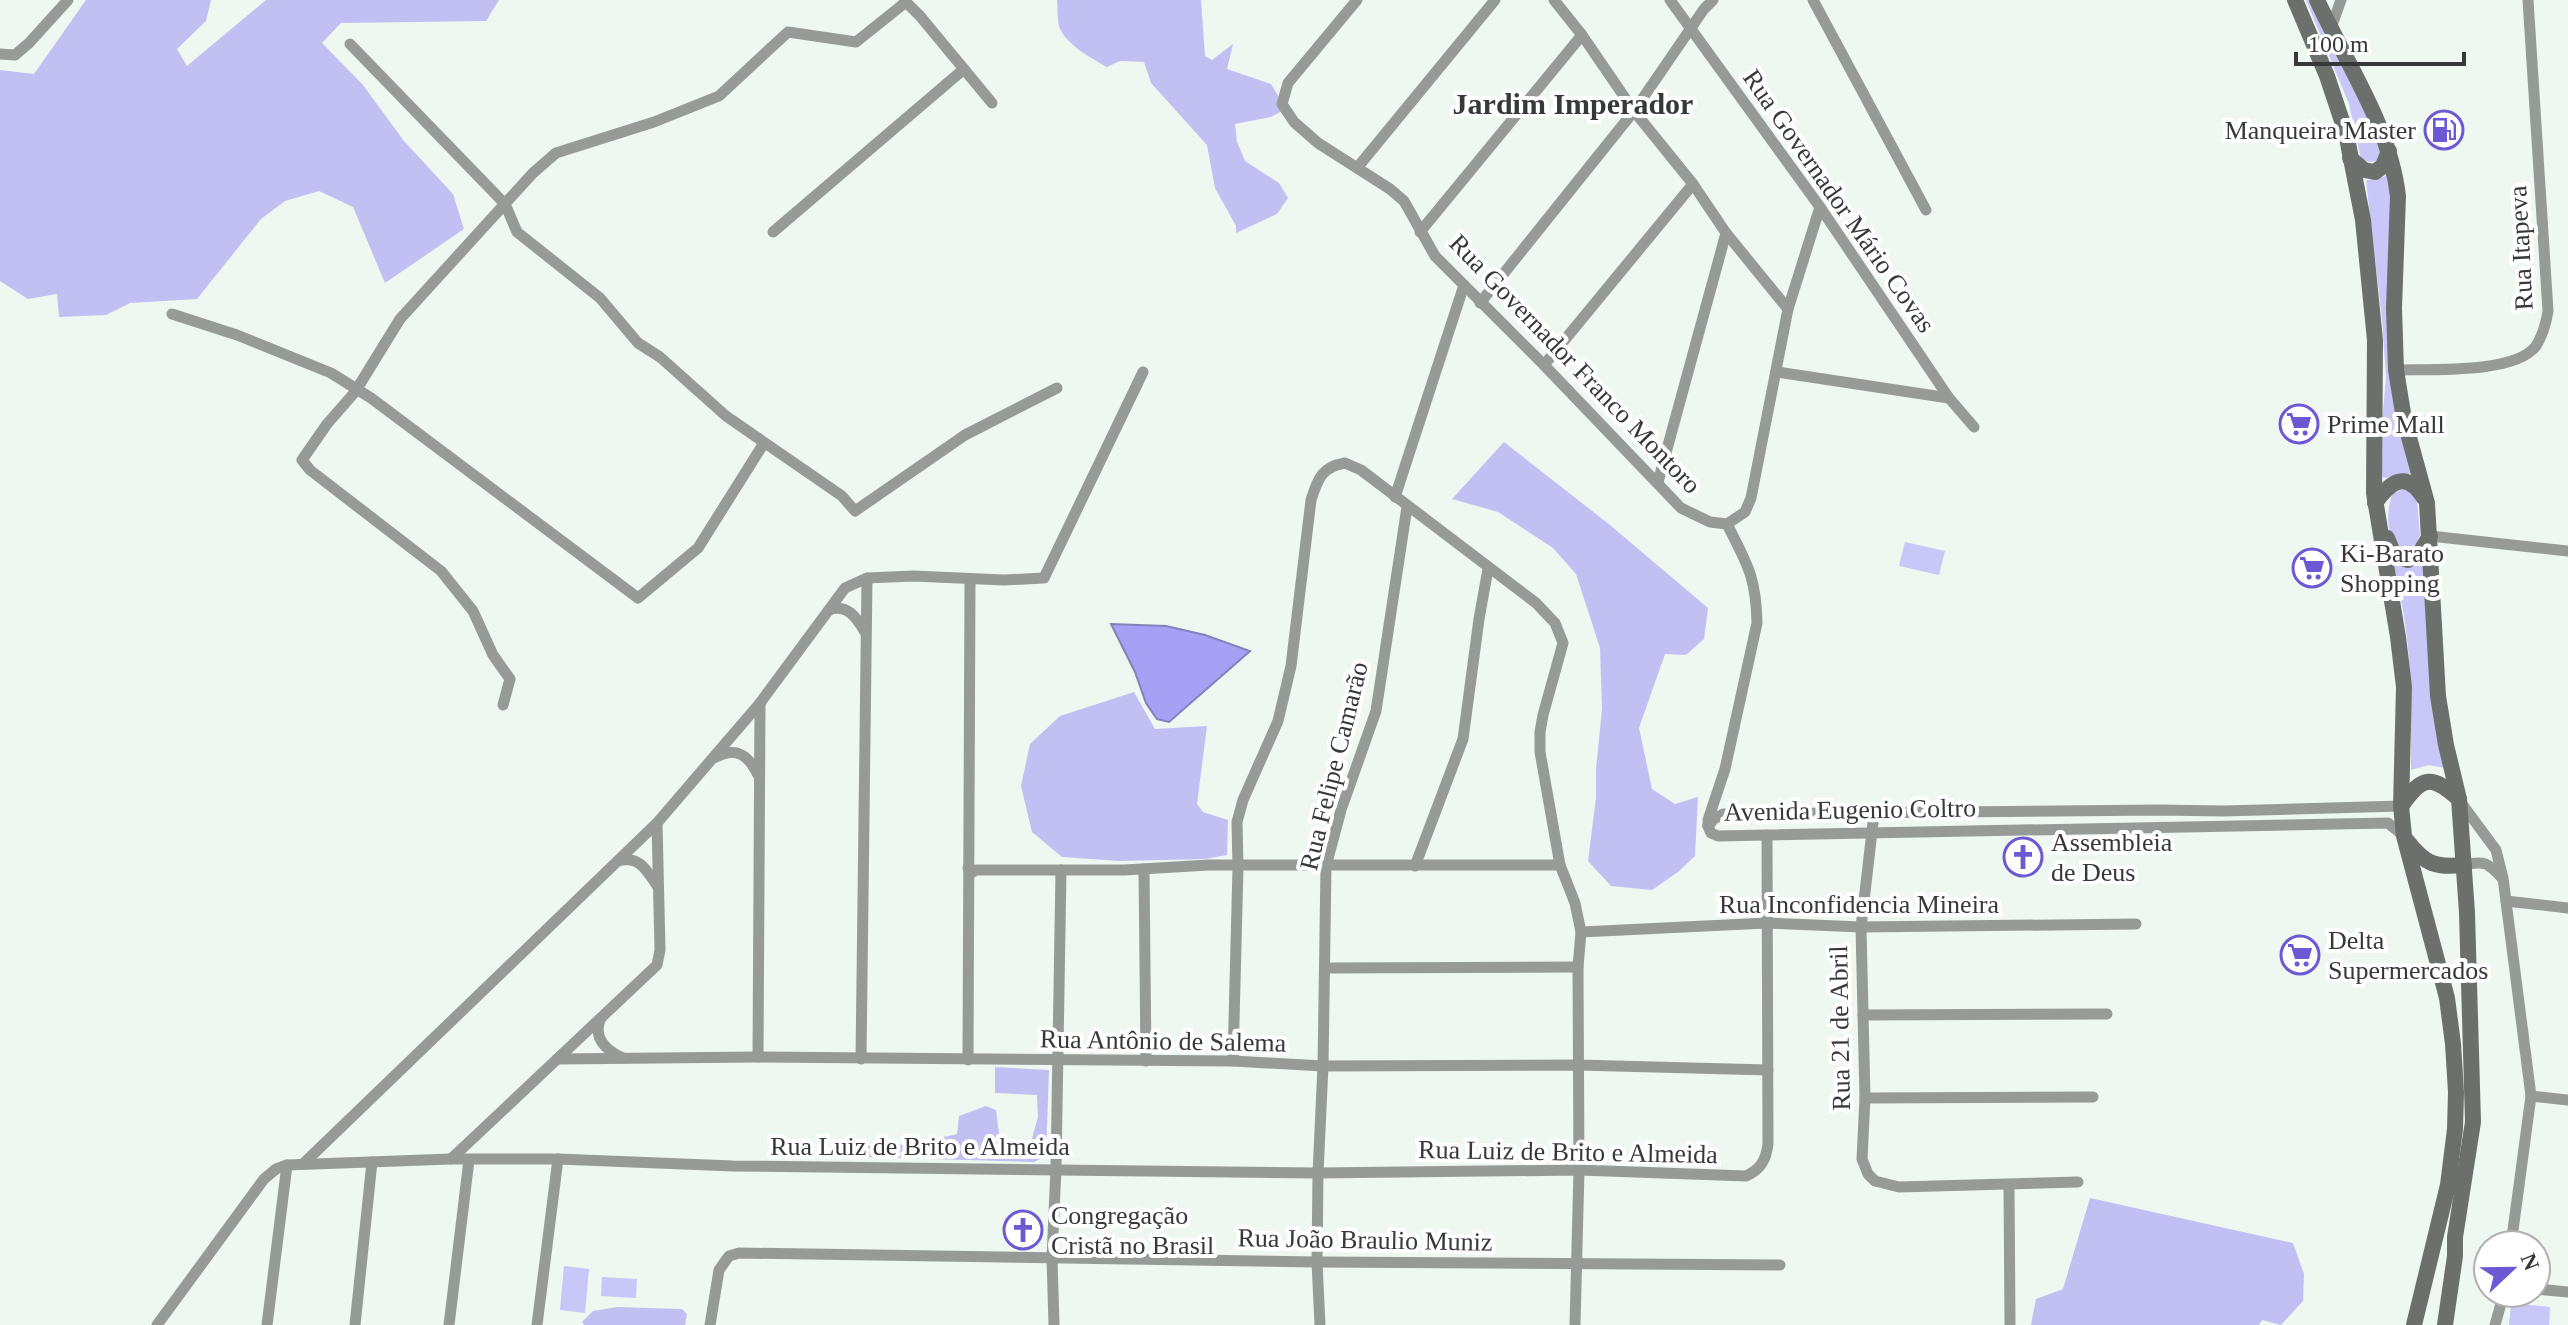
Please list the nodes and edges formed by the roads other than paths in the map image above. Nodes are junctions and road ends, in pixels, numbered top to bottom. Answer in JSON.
{"nodes":[{"id":1,"x":68,"y":0,"type":"edge"},
{"id":2,"x":1357,"y":0,"type":"edge"},
{"id":3,"x":1495,"y":0,"type":"edge"},
{"id":4,"x":1554,"y":0,"type":"edge"},
{"id":5,"x":1670,"y":0,"type":"edge"},
{"id":6,"x":1713,"y":0,"type":"edge"},
{"id":7,"x":1813,"y":0,"type":"edge"},
{"id":8,"x":2295,"y":0,"type":"edge"},
{"id":9,"x":2317,"y":0,"type":"edge"},
{"id":10,"x":2341,"y":0,"type":"edge"},
{"id":11,"x":2528,"y":0,"type":"edge"},
{"id":12,"x":905,"y":1,"type":"edge"},
{"id":13,"x":2331,"y":28,"type":"junction"},
{"id":14,"x":1690,"y":29,"type":"junction"},
{"id":15,"x":1582,"y":35,"type":"junction"},
{"id":16,"x":350,"y":44,"type":"dead end"},
{"id":17,"x":0,"y":54,"type":"edge"},
{"id":18,"x":964,"y":69,"type":"junction"},
{"id":19,"x":992,"y":103,"type":"dead end"},
{"id":20,"x":1634,"y":111,"type":"junction"},
{"id":21,"x":2389,"y":151,"type":"junction"},
{"id":22,"x":2350,"y":158,"type":"junction"},
{"id":23,"x":1357,"y":168,"type":"junction"},
{"id":24,"x":1693,"y":184,"type":"junction"},
{"id":25,"x":505,"y":204,"type":"junction"},
{"id":26,"x":1820,"y":207,"type":"junction"},
{"id":27,"x":1926,"y":210,"type":"dead end"},
{"id":28,"x":773,"y":232,"type":"dead end"},
{"id":29,"x":1420,"y":232,"type":"junction"},
{"id":30,"x":1726,"y":233,"type":"junction"},
{"id":31,"x":1464,"y":285,"type":"junction"},
{"id":32,"x":1480,"y":303,"type":"junction"},
{"id":33,"x":1788,"y":309,"type":"junction"},
{"id":34,"x":172,"y":314,"type":"dead end"},
{"id":35,"x":1544,"y":365,"type":"junction"},
{"id":36,"x":2396,"y":370,"type":"junction"},
{"id":37,"x":1143,"y":372,"type":"dead end"},
{"id":38,"x":1777,"y":372,"type":"junction"},
{"id":39,"x":1057,"y":388,"type":"dead end"},
{"id":40,"x":357,"y":390,"type":"junction"},
{"id":41,"x":1949,"y":398,"type":"junction"},
{"id":42,"x":1974,"y":427,"type":"dead end"},
{"id":43,"x":764,"y":443,"type":"junction"},
{"id":44,"x":1658,"y":482,"type":"junction"},
{"id":45,"x":1395,"y":497,"type":"junction"},
{"id":46,"x":2427,"y":503,"type":"junction"},
{"id":47,"x":1407,"y":507,"type":"junction"},
{"id":48,"x":2376,"y":509,"type":"junction"},
{"id":49,"x":1727,"y":524,"type":"junction"},
{"id":50,"x":2430,"y":536,"type":"junction"},
{"id":51,"x":2568,"y":551,"type":"edge"},
{"id":52,"x":1488,"y":569,"type":"junction"},
{"id":53,"x":867,"y":578,"type":"junction"},
{"id":54,"x":970,"y":579,"type":"junction"},
{"id":55,"x":829,"y":610,"type":"junction"},
{"id":56,"x":866,"y":634,"type":"junction"},
{"id":57,"x":760,"y":703,"type":"junction"},
{"id":58,"x":503,"y":705,"type":"dead end"},
{"id":59,"x":712,"y":760,"type":"junction"},
{"id":60,"x":759,"y":779,"type":"junction"},
{"id":61,"x":2459,"y":799,"type":"junction"},
{"id":62,"x":2401,"y":806,"type":"junction"},
{"id":63,"x":2223,"y":811,"type":"junction"},
{"id":64,"x":2050,"y":812,"type":"junction"},
{"id":65,"x":1874,"y":814,"type":"junction"},
{"id":66,"x":657,"y":823,"type":"junction"},
{"id":67,"x":2225,"y":824,"type":"junction"},
{"id":68,"x":1708,"y":826,"type":"junction"},
{"id":69,"x":2051,"y":828,"type":"junction"},
{"id":70,"x":1870,"y":834,"type":"junction"},
{"id":71,"x":1767,"y":835,"type":"junction"},
{"id":72,"x":2404,"y":836,"type":"junction"},
{"id":73,"x":2462,"y":840,"type":"junction"},
{"id":74,"x":618,"y":861,"type":"junction"},
{"id":75,"x":1560,"y":865,"type":"junction"},
{"id":76,"x":2437,"y":865,"type":"junction"},
{"id":77,"x":2464,"y":865,"type":"junction"},
{"id":78,"x":1326,"y":866,"type":"junction"},
{"id":79,"x":1415,"y":866,"type":"junction"},
{"id":80,"x":1238,"y":867,"type":"junction"},
{"id":81,"x":968,"y":868,"type":"junction"},
{"id":82,"x":1144,"y":869,"type":"junction"},
{"id":83,"x":1061,"y":870,"type":"junction"},
{"id":84,"x":2503,"y":878,"type":"junction"},
{"id":85,"x":658,"y":887,"type":"junction"},
{"id":86,"x":2506,"y":901,"type":"junction"},
{"id":87,"x":2568,"y":908,"type":"edge"},
{"id":88,"x":1767,"y":923,"type":"junction"},
{"id":89,"x":2136,"y":924,"type":"dead end"},
{"id":90,"x":1861,"y":927,"type":"junction"},
{"id":91,"x":1581,"y":932,"type":"junction"},
{"id":92,"x":1578,"y":967,"type":"junction"},
{"id":93,"x":1325,"y":968,"type":"junction"},
{"id":94,"x":2107,"y":1014,"type":"dead end"},
{"id":95,"x":1863,"y":1015,"type":"junction"},
{"id":96,"x":603,"y":1016,"type":"junction"},
{"id":97,"x":758,"y":1057,"type":"junction"},
{"id":98,"x":557,"y":1059,"type":"junction"},
{"id":99,"x":624,"y":1059,"type":"junction"},
{"id":100,"x":861,"y":1059,"type":"junction"},
{"id":101,"x":968,"y":1060,"type":"junction"},
{"id":102,"x":1057,"y":1060,"type":"junction"},
{"id":103,"x":1146,"y":1061,"type":"junction"},
{"id":104,"x":1233,"y":1061,"type":"junction"},
{"id":105,"x":1578,"y":1065,"type":"junction"},
{"id":106,"x":1323,"y":1066,"type":"junction"},
{"id":107,"x":1768,"y":1070,"type":"junction"},
{"id":108,"x":2531,"y":1096,"type":"junction"},
{"id":109,"x":2093,"y":1097,"type":"dead end"},
{"id":110,"x":1865,"y":1098,"type":"junction"},
{"id":111,"x":2568,"y":1100,"type":"edge"},
{"id":112,"x":451,"y":1159,"type":"junction"},
{"id":113,"x":558,"y":1159,"type":"junction"},
{"id":114,"x":469,"y":1160,"type":"junction"},
{"id":115,"x":372,"y":1162,"type":"junction"},
{"id":116,"x":303,"y":1164,"type":"junction"},
{"id":117,"x":287,"y":1165,"type":"junction"},
{"id":118,"x":1056,"y":1168,"type":"junction"},
{"id":119,"x":1579,"y":1170,"type":"junction"},
{"id":120,"x":1318,"y":1173,"type":"junction"},
{"id":121,"x":2078,"y":1182,"type":"dead end"},
{"id":122,"x":2009,"y":1185,"type":"junction"},
{"id":123,"x":2513,"y":1229,"type":"edge"},
{"id":124,"x":2455,"y":1256,"type":"junction"},
{"id":125,"x":1052,"y":1258,"type":"junction"},
{"id":126,"x":1317,"y":1262,"type":"junction"},
{"id":127,"x":1575,"y":1264,"type":"junction"},
{"id":128,"x":1780,"y":1265,"type":"dead end"},
{"id":129,"x":157,"y":1325,"type":"edge"},
{"id":130,"x":267,"y":1325,"type":"edge"},
{"id":131,"x":355,"y":1325,"type":"edge"},
{"id":132,"x":449,"y":1325,"type":"edge"},
{"id":133,"x":537,"y":1325,"type":"edge"},
{"id":134,"x":710,"y":1325,"type":"edge"},
{"id":135,"x":1054,"y":1325,"type":"edge"},
{"id":136,"x":1320,"y":1325,"type":"edge"},
{"id":137,"x":1575,"y":1325,"type":"edge"},
{"id":138,"x":2010,"y":1325,"type":"edge"},
{"id":139,"x":2414,"y":1325,"type":"edge"},
{"id":140,"x":2445,"y":1325,"type":"edge"},
{"id":141,"x":2454,"y":1325,"type":"edge"}],
"edges":[{"from":1,"to":17,"type":"street"},
{"from":2,"to":23,"type":"street","name":"Rua Governador Franco Montoro"},
{"from":3,"to":23,"type":"street"},
{"from":4,"to":15,"type":"street"},
{"from":5,"to":14,"type":"street","name":"Rua Governador Mário Covas"},
{"from":6,"to":14,"type":"street"},
{"from":7,"to":27,"type":"street"},
{"from":8,"to":22,"type":"main road"},
{"from":9,"to":13,"type":"main road"},
{"from":10,"to":13,"type":"street"},
{"from":11,"to":36,"type":"street","name":"Rua Itapeva"},
{"from":12,"to":18,"type":"street"},
{"from":12,"to":25,"type":"street"},
{"from":13,"to":21,"type":"main road"},
{"from":14,"to":20,"type":"street"},
{"from":14,"to":26,"type":"street","name":"Rua Governador Mário Covas"},
{"from":15,"to":20,"type":"street"},
{"from":15,"to":29,"type":"street"},
{"from":16,"to":25,"type":"street"},
{"from":18,"to":19,"type":"street"},
{"from":18,"to":28,"type":"street"},
{"from":20,"to":24,"type":"street"},
{"from":20,"to":32,"type":"street"},
{"from":21,"to":22,"type":"main road"},
{"from":21,"to":36,"type":"main road"},
{"from":22,"to":48,"type":"main road"},
{"from":23,"to":29,"type":"street","name":"Rua Governador Franco Montoro"},
{"from":24,"to":30,"type":"street"},
{"from":24,"to":35,"type":"street"},
{"from":25,"to":40,"type":"street"},
{"from":25,"to":43,"type":"street"},
{"from":26,"to":33,"type":"street"},
{"from":26,"to":41,"type":"street","name":"Rua Governador Mário Covas"},
{"from":29,"to":31,"type":"street","name":"Rua Governador Franco Montoro"},
{"from":30,"to":33,"type":"street"},
{"from":30,"to":44,"type":"street"},
{"from":31,"to":32,"type":"street","name":"Rua Governador Franco Montoro"},
{"from":31,"to":45,"type":"street"},
{"from":32,"to":35,"type":"street","name":"Rua Governador Franco Montoro"},
{"from":33,"to":38,"type":"street"},
{"from":34,"to":40,"type":"street"},
{"from":35,"to":44,"type":"street","name":"Rua Governador Franco Montoro"},
{"from":36,"to":46,"type":"main road"},
{"from":37,"to":54,"type":"street"},
{"from":38,"to":41,"type":"street"},
{"from":38,"to":49,"type":"street"},
{"from":39,"to":43,"type":"street"},
{"from":40,"to":43,"type":"street"},
{"from":40,"to":58,"type":"street"},
{"from":41,"to":42,"type":"street","name":"Rua Governador Mário Covas"},
{"from":44,"to":49,"type":"street","name":"Rua Governador Franco Montoro"},
{"from":45,"to":47,"type":"street"},
{"from":45,"to":80,"type":"street"},
{"from":46,"to":48,"type":"main road"},
{"from":46,"to":50,"type":"main road"},
{"from":47,"to":52,"type":"street"},
{"from":47,"to":78,"type":"street","name":"Rua Felipe Camarão"},
{"from":48,"to":50,"type":"main road"},
{"from":48,"to":62,"type":"main road"},
{"from":49,"to":68,"type":"street"},
{"from":50,"to":51,"type":"street"},
{"from":50,"to":61,"type":"main road"},
{"from":52,"to":75,"type":"street"},
{"from":52,"to":79,"type":"street"},
{"from":53,"to":54,"type":"street"},
{"from":53,"to":55,"type":"street"},
{"from":53,"to":56,"type":"street"},
{"from":54,"to":81,"type":"street"},
{"from":55,"to":56,"type":"street"},
{"from":55,"to":57,"type":"street"},
{"from":56,"to":100,"type":"street"},
{"from":57,"to":59,"type":"street"},
{"from":57,"to":60,"type":"street"},
{"from":59,"to":60,"type":"street"},
{"from":59,"to":66,"type":"street"},
{"from":60,"to":97,"type":"street"},
{"from":61,"to":62,"type":"main road"},
{"from":61,"to":73,"type":"main road"},
{"from":61,"to":84,"type":"street"},
{"from":62,"to":63,"type":"street","name":"Avenida Eugenio Coltro"},
{"from":62,"to":72,"type":"main road"},
{"from":63,"to":64,"type":"street","name":"Avenida Eugenio Coltro"},
{"from":63,"to":67,"type":"street"},
{"from":64,"to":65,"type":"street","name":"Avenida Eugenio Coltro"},
{"from":64,"to":69,"type":"street"},
{"from":65,"to":68,"type":"street","name":"Avenida Eugenio Coltro"},
{"from":65,"to":70,"type":"street","name":"Rua 21 de Abril"},
{"from":66,"to":74,"type":"street"},
{"from":66,"to":85,"type":"street"},
{"from":67,"to":69,"type":"street","name":"Avenida Eugenio Coltro"},
{"from":67,"to":72,"type":"street","name":"Avenida Eugenio Coltro"},
{"from":68,"to":71,"type":"street","name":"Avenida Eugenio Coltro"},
{"from":69,"to":70,"type":"street","name":"Avenida Eugenio Coltro"},
{"from":70,"to":71,"type":"street","name":"Avenida Eugenio Coltro"},
{"from":70,"to":90,"type":"street","name":"Rua 21 de Abril"},
{"from":71,"to":88,"type":"street"},
{"from":72,"to":76,"type":"main road"},
{"from":72,"to":139,"type":"main road"},
{"from":73,"to":76,"type":"main road"},
{"from":73,"to":77,"type":"main road"},
{"from":74,"to":85,"type":"street"},
{"from":74,"to":116,"type":"street"},
{"from":75,"to":79,"type":"street"},
{"from":75,"to":91,"type":"street"},
{"from":76,"to":77,"type":"main road"},
{"from":77,"to":84,"type":"street"},
{"from":77,"to":124,"type":"main road"},
{"from":78,"to":79,"type":"street"},
{"from":78,"to":80,"type":"street"},
{"from":78,"to":93,"type":"street","name":"Rua Felipe Camarão"},
{"from":80,"to":82,"type":"street"},
{"from":80,"to":104,"type":"street"},
{"from":81,"to":83,"type":"street"},
{"from":81,"to":101,"type":"street"},
{"from":82,"to":83,"type":"street"},
{"from":82,"to":103,"type":"street"},
{"from":83,"to":102,"type":"street"},
{"from":84,"to":86,"type":"street"},
{"from":85,"to":96,"type":"street"},
{"from":86,"to":87,"type":"street"},
{"from":86,"to":108,"type":"street"},
{"from":88,"to":90,"type":"street","name":"Rua Inconfidencia Mineira"},
{"from":88,"to":91,"type":"street","name":"Rua Inconfidencia Mineira"},
{"from":88,"to":107,"type":"street"},
{"from":89,"to":90,"type":"street","name":"Rua Inconfidencia Mineira"},
{"from":90,"to":95,"type":"street","name":"Rua 21 de Abril"},
{"from":91,"to":92,"type":"street"},
{"from":92,"to":93,"type":"street"},
{"from":92,"to":105,"type":"street"},
{"from":93,"to":106,"type":"street","name":"Rua Felipe Camarão"},
{"from":94,"to":95,"type":"street"},
{"from":95,"to":110,"type":"street","name":"Rua 21 de Abril"},
{"from":96,"to":98,"type":"street"},
{"from":96,"to":99,"type":"street"},
{"from":97,"to":99,"type":"street","name":"Rua Antônio de Salema"},
{"from":97,"to":100,"type":"street","name":"Rua Antônio de Salema"},
{"from":98,"to":99,"type":"street","name":"Rua Antônio de Salema"},
{"from":98,"to":112,"type":"street"},
{"from":100,"to":101,"type":"street","name":"Rua Antônio de Salema"},
{"from":101,"to":102,"type":"street","name":"Rua Antônio de Salema"},
{"from":102,"to":103,"type":"street","name":"Rua Antônio de Salema"},
{"from":102,"to":118,"type":"street"},
{"from":103,"to":104,"type":"street","name":"Rua Antônio de Salema"},
{"from":104,"to":106,"type":"street","name":"Rua Antônio de Salema"},
{"from":105,"to":106,"type":"street","name":"Rua Antônio de Salema"},
{"from":105,"to":107,"type":"street","name":"Rua Antônio de Salema"},
{"from":105,"to":119,"type":"street"},
{"from":106,"to":120,"type":"street","name":"Rua Felipe Camarão"},
{"from":107,"to":119,"type":"street","name":"Rua Luiz de Brito e Almeida"},
{"from":108,"to":111,"type":"street"},
{"from":108,"to":123,"type":"street"},
{"from":109,"to":110,"type":"street"},
{"from":110,"to":122,"type":"street","name":"Rua 21 de Abril"},
{"from":112,"to":114,"type":"street","name":"Rua Luiz de Brito e Almeida"},
{"from":112,"to":115,"type":"street","name":"Rua Luiz de Brito e Almeida"},
{"from":113,"to":114,"type":"street","name":"Rua Luiz de Brito e Almeida"},
{"from":113,"to":118,"type":"street","name":"Rua Luiz de Brito e Almeida"},
{"from":113,"to":133,"type":"street"},
{"from":114,"to":132,"type":"street"},
{"from":115,"to":116,"type":"street","name":"Rua Luiz de Brito e Almeida"},
{"from":115,"to":131,"type":"street"},
{"from":116,"to":117,"type":"street","name":"Rua Luiz de Brito e Almeida"},
{"from":117,"to":129,"type":"street"},
{"from":117,"to":130,"type":"street"},
{"from":118,"to":120,"type":"street","name":"Rua Luiz de Brito e Almeida"},
{"from":118,"to":125,"type":"street"},
{"from":119,"to":120,"type":"street","name":"Rua Luiz de Brito e Almeida"},
{"from":119,"to":127,"type":"street"},
{"from":120,"to":126,"type":"street","name":"Rua Felipe Camarão"},
{"from":121,"to":122,"type":"street"},
{"from":122,"to":138,"type":"street"},
{"from":124,"to":140,"type":"main road"},
{"from":124,"to":141,"type":"main road"},
{"from":125,"to":126,"type":"street","name":"Rua João Braulio Muniz"},
{"from":125,"to":134,"type":"street","name":"Rua João Braulio Muniz"},
{"from":125,"to":135,"type":"street"},
{"from":126,"to":127,"type":"street","name":"Rua João Braulio Muniz"},
{"from":126,"to":136,"type":"street","name":"Rua Felipe Camarão"},
{"from":127,"to":128,"type":"street","name":"Rua João Braulio Muniz"},
{"from":127,"to":137,"type":"street"}]}
